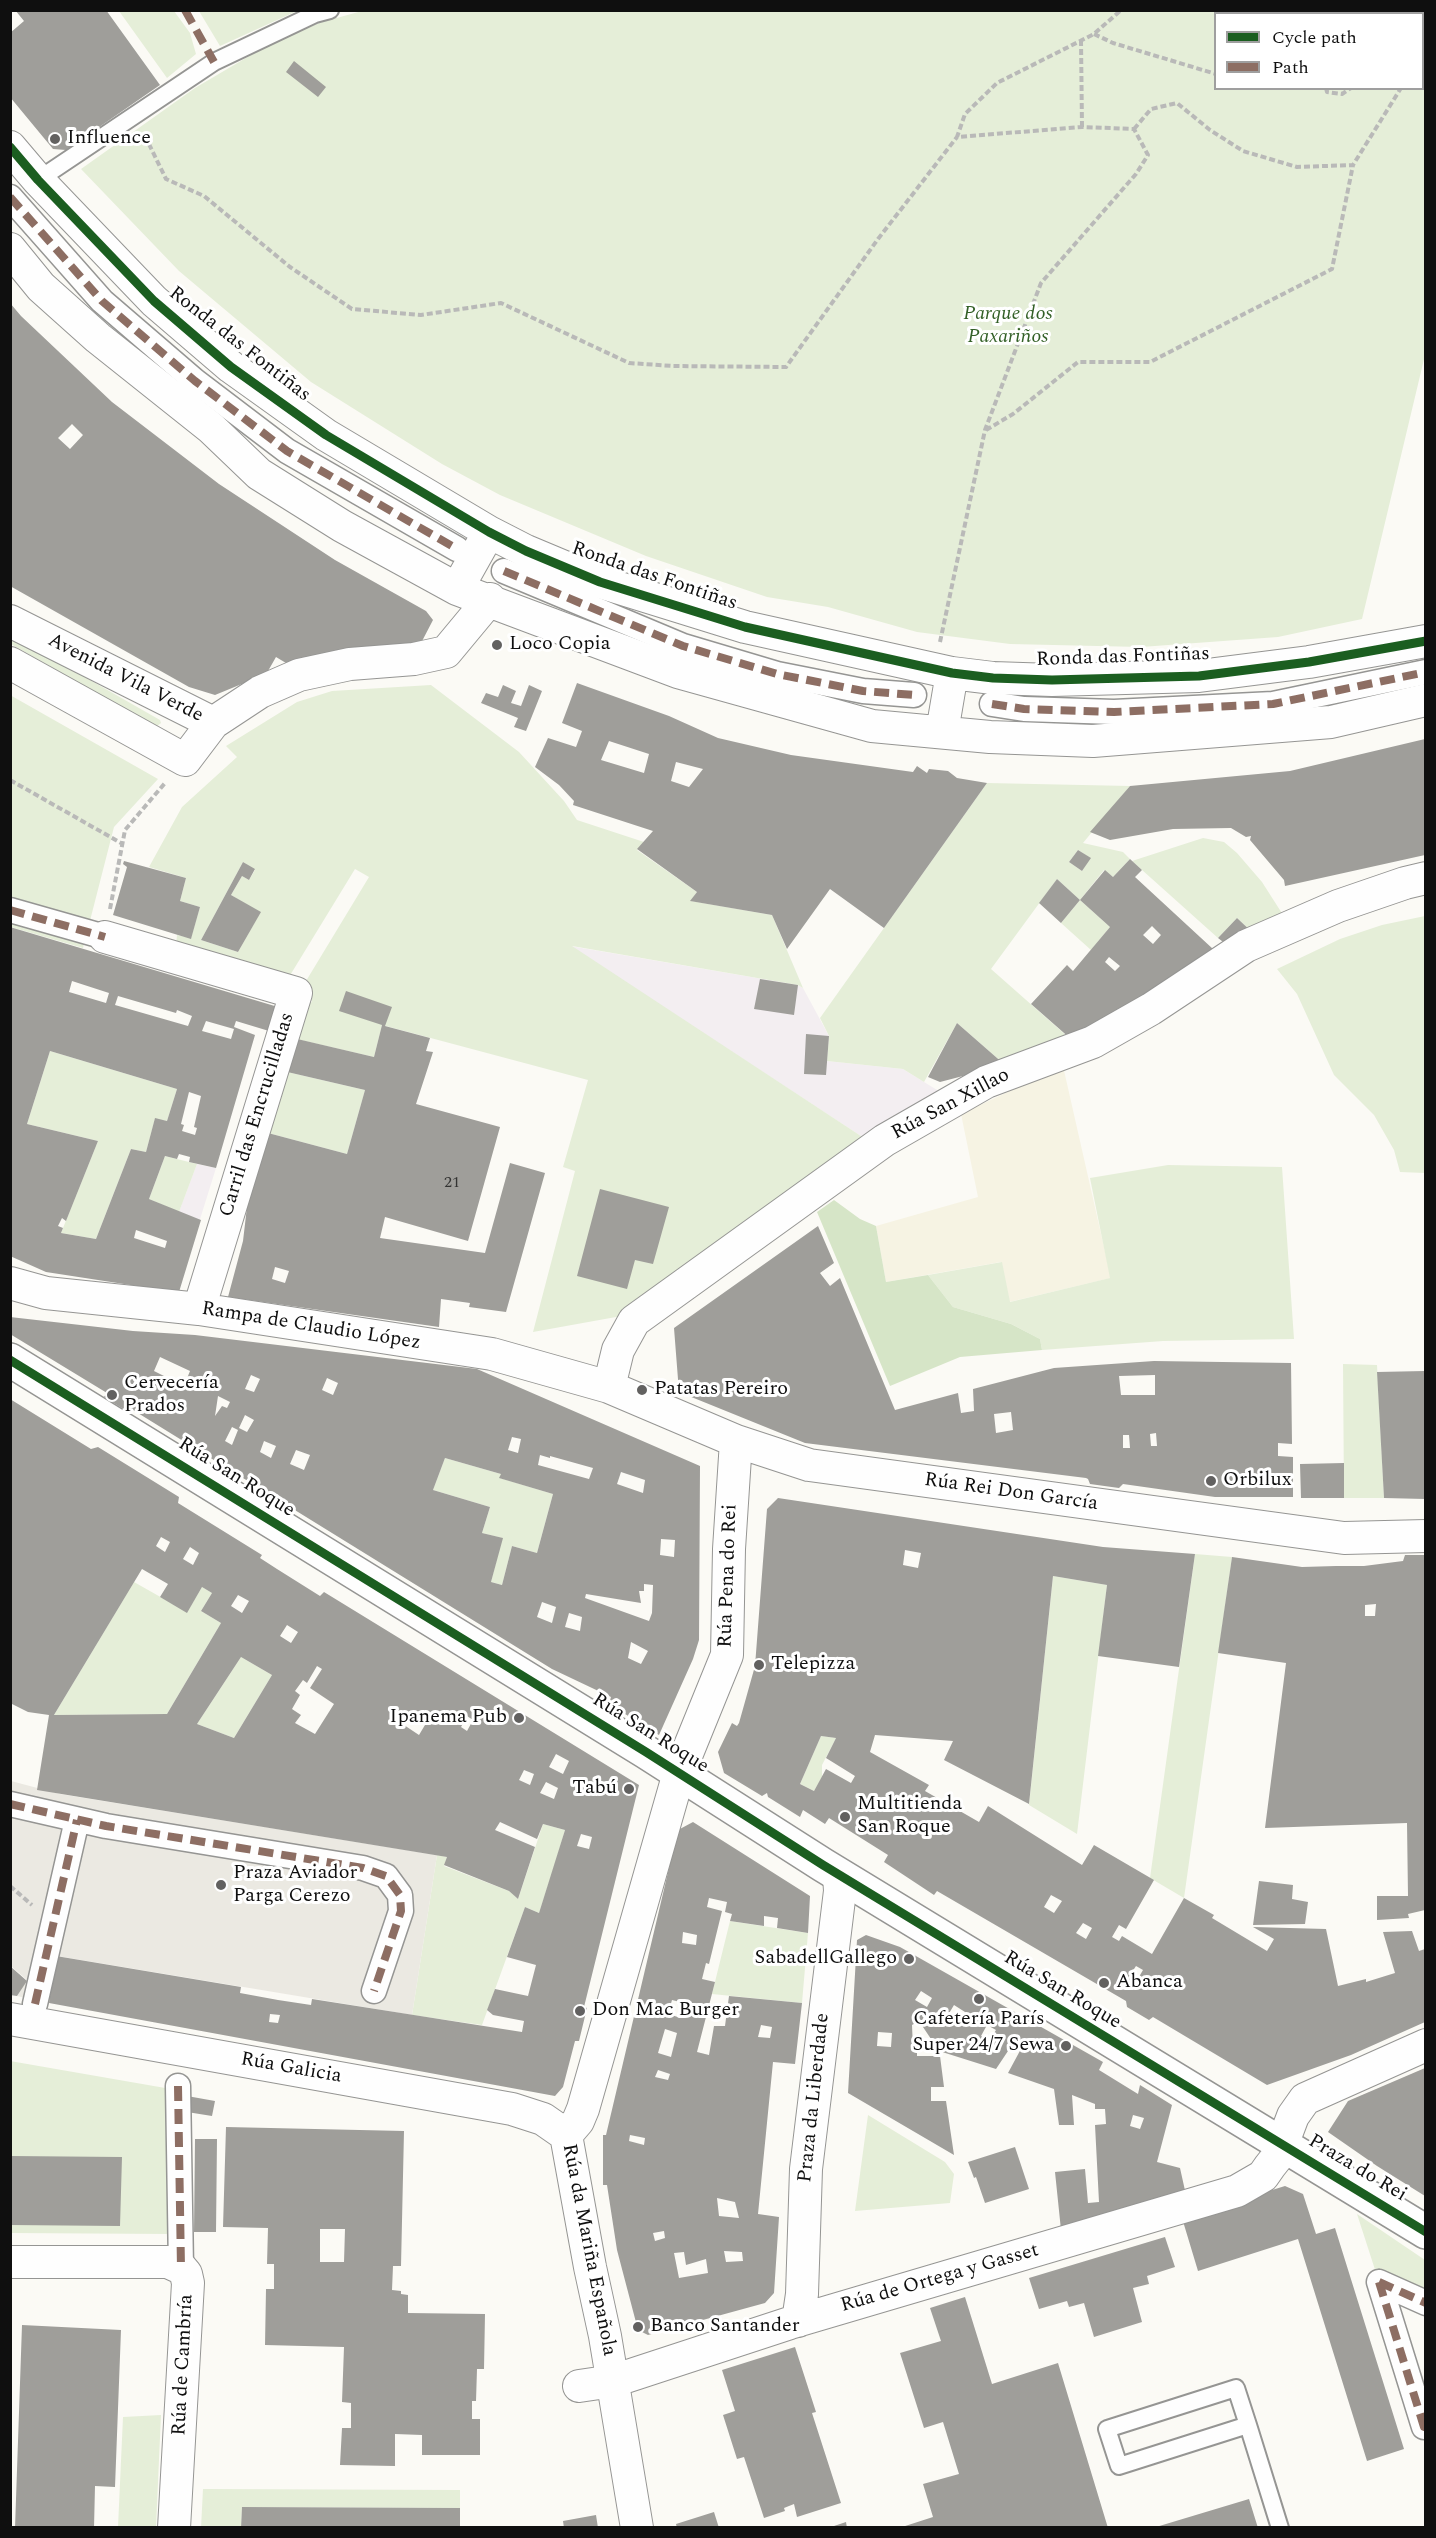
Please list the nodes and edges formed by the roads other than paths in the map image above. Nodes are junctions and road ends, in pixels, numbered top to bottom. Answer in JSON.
{"nodes":[{"id":1,"x":330,"y":10,"type":"edge"},
{"id":2,"x":10,"y":147,"type":"edge"},
{"id":3,"x":38,"y":180,"type":"junction"},
{"id":4,"x":10,"y":197,"type":"edge"},
{"id":5,"x":10,"y":249,"type":"edge"},
{"id":6,"x":489,"y":532,"type":"junction"},
{"id":7,"x":457,"y":549,"type":"dead end"},
{"id":8,"x":504,"y":571,"type":"dead end"},
{"id":9,"x":457,"y":588,"type":"junction"},
{"id":10,"x":490,"y":599,"type":"junction"},
{"id":11,"x":10,"y":621,"type":"edge"},
{"id":12,"x":1425,"y":641,"type":"edge"},
{"id":13,"x":946,"y":659,"type":"junction"},
{"id":14,"x":10,"y":663,"type":"edge"},
{"id":15,"x":1425,"y":672,"type":"edge"},
{"id":16,"x":914,"y":695,"type":"dead end"},
{"id":17,"x":1425,"y":700,"type":"edge"},
{"id":18,"x":992,"y":704,"type":"dead end"},
{"id":19,"x":213,"y":723,"type":"junction"},
{"id":20,"x":942,"y":732,"type":"junction"},
{"id":21,"x":1425,"y":878,"type":"edge"},
{"id":22,"x":10,"y":910,"type":"edge"},
{"id":23,"x":105,"y":937,"type":"joint"},
{"id":24,"x":10,"y":1283,"type":"edge"},
{"id":25,"x":199,"y":1309,"type":"junction"},
{"id":26,"x":10,"y":1360,"type":"edge"},
{"id":27,"x":609,"y":1387,"type":"junction"},
{"id":28,"x":736,"y":1441,"type":"junction"},
{"id":29,"x":1425,"y":1536,"type":"edge"},
{"id":30,"x":679,"y":1773,"type":"junction"},
{"id":31,"x":10,"y":1804,"type":"edge"},
{"id":32,"x":76,"y":1820,"type":"junction"},
{"id":33,"x":839,"y":1875,"type":"junction"},
{"id":34,"x":374,"y":1991,"type":"dead end"},
{"id":35,"x":23,"y":2012,"type":"edge"},
{"id":36,"x":1425,"y":2045,"type":"edge"},
{"id":37,"x":178,"y":2086,"type":"dead end"},
{"id":38,"x":566,"y":2135,"type":"junction"},
{"id":39,"x":1277,"y":2141,"type":"junction"},
{"id":40,"x":1425,"y":2232,"type":"edge"},
{"id":41,"x":10,"y":2262,"type":"edge"},
{"id":42,"x":181,"y":2268,"type":"junction"},
{"id":43,"x":1425,"y":2303,"type":"edge"},
{"id":44,"x":798,"y":2321,"type":"junction"},
{"id":45,"x":613,"y":2381,"type":"junction"},
{"id":46,"x":579,"y":2386,"type":"dead end"},
{"id":47,"x":1248,"y":2425,"type":"junction"},
{"id":48,"x":1425,"y":2426,"type":"edge"},
{"id":49,"x":174,"y":2528,"type":"edge"},
{"id":50,"x":637,"y":2528,"type":"edge"},
{"id":51,"x":1280,"y":2528,"type":"edge"}],
"edges":[{"from":1,"to":3,"type":"lane"},
{"from":2,"to":3,"type":"street","name":"Ronda das Fontiñas"},
{"from":3,"to":6,"type":"street","name":"Ronda das Fontiñas"},
{"from":4,"to":7,"type":"street"},
{"from":5,"to":9,"type":"street"},
{"from":6,"to":9,"type":"street"},
{"from":6,"to":13,"type":"street","name":"Ronda das Fontiñas"},
{"from":8,"to":16,"type":"street"},
{"from":9,"to":10,"type":"street"},
{"from":10,"to":19,"type":"street"},
{"from":10,"to":20,"type":"street"},
{"from":11,"to":19,"type":"street","name":"Avenida Vila Verde"},
{"from":12,"to":13,"type":"street","name":"Ronda das Fontiñas"},
{"from":13,"to":20,"type":"street"},
{"from":14,"to":19,"type":"street","name":"Avenida Vila Verde"},
{"from":15,"to":18,"type":"street"},
{"from":17,"to":20,"type":"street"},
{"from":21,"to":27,"type":"street","name":"Rúa San Xillao"},
{"from":22,"to":23,"type":"street"},
{"from":23,"to":25,"type":"street","name":"Carril das Encrucilladas"},
{"from":24,"to":25,"type":"street","name":"Rampa de Claudio López"},
{"from":25,"to":27,"type":"street","name":"Rampa de Claudio López"},
{"from":26,"to":30,"type":"street","name":"Rúa San Roque"},
{"from":27,"to":28,"type":"street","name":"Rúa Rei Don García"},
{"from":28,"to":29,"type":"street","name":"Rúa Rei Don García"},
{"from":28,"to":30,"type":"street","name":"Rúa Pena do Rei"},
{"from":30,"to":33,"type":"street","name":"Rúa San Roque"},
{"from":30,"to":38,"type":"street","name":"Rúa da Mariña Española"},
{"from":31,"to":32,"type":"street"},
{"from":32,"to":34,"type":"street"},
{"from":32,"to":35,"type":"street"},
{"from":33,"to":39,"type":"street","name":"Rúa San Roque"},
{"from":33,"to":44,"type":"street","name":"Praza da Liberdade"},
{"from":35,"to":38,"type":"street","name":"Rúa Galicia"},
{"from":36,"to":39,"type":"street","name":"Rúa de Ortega y Gasset"},
{"from":37,"to":42,"type":"street"},
{"from":38,"to":45,"type":"street","name":"Rúa da Mariña Española"},
{"from":39,"to":40,"type":"street","name":"Praza do Rei"},
{"from":39,"to":44,"type":"street","name":"Rúa de Ortega y Gasset"},
{"from":41,"to":42,"type":"street","name":"Rúa de Cambría"},
{"from":42,"to":49,"type":"street","name":"Rúa de Cambría"},
{"from":43,"to":48,"type":"street"},
{"from":44,"to":45,"type":"street","name":"Rúa de Ortega y Gasset"},
{"from":45,"to":46,"type":"street","name":"Rúa de Ortega y Gasset"},
{"from":45,"to":50,"type":"street","name":"Rúa da Mariña Española"},
{"from":47,"to":47,"type":"lane"},
{"from":47,"to":51,"type":"lane"}]}
